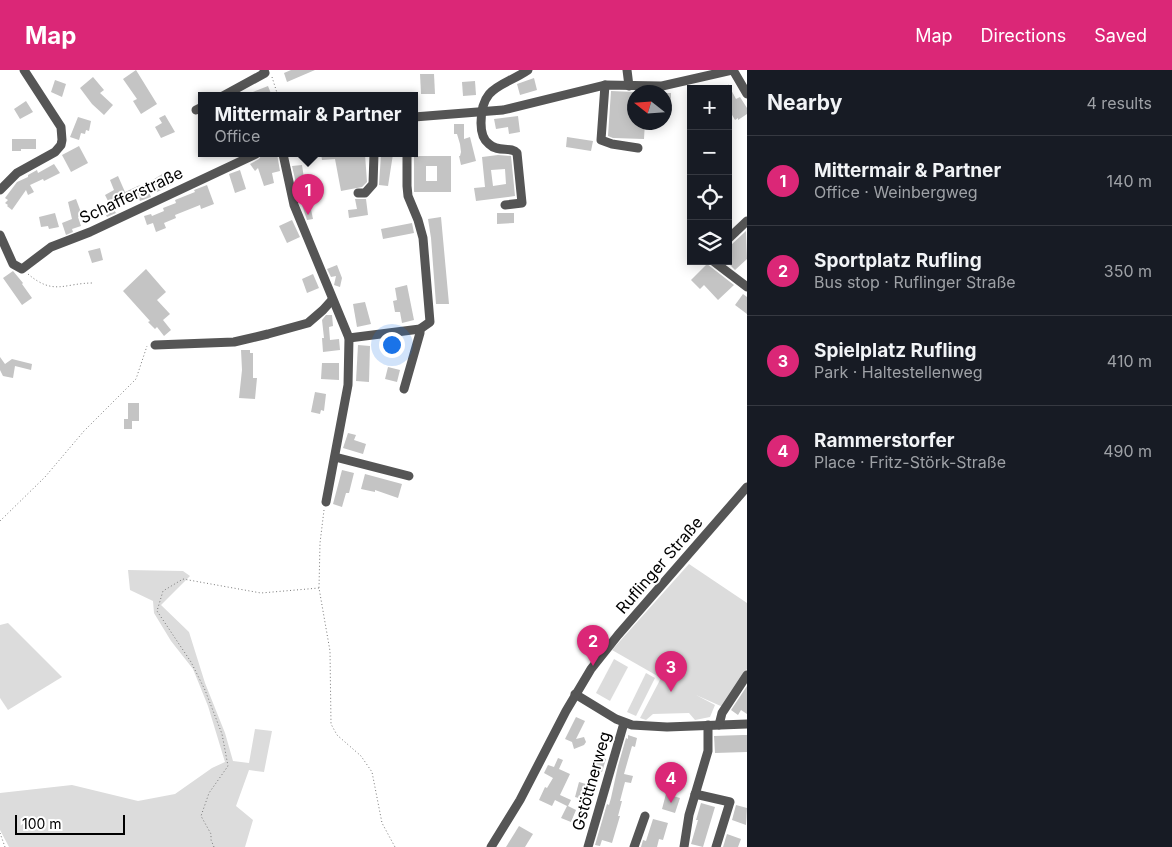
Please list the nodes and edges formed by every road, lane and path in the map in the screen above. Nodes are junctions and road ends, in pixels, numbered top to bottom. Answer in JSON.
{"nodes":[{"id":1,"x":24,"y":70,"type":"edge"},
{"id":2,"x":528,"y":70,"type":"edge"},
{"id":3,"x":627,"y":70,"type":"edge"},
{"id":4,"x":733,"y":70,"type":"edge"},
{"id":5,"x":265,"y":72,"type":"edge"},
{"id":6,"x":605,"y":85,"type":"junction"},
{"id":7,"x":629,"y":85,"type":"edge"},
{"id":8,"x":666,"y":85,"type":"edge"},
{"id":9,"x":627,"y":86,"type":"edge"},
{"id":10,"x":230,"y":92,"type":"edge"},
{"id":11,"x":277,"y":92,"type":"edge"},
{"id":12,"x":747,"y":94,"type":"edge"},
{"id":13,"x":481,"y":112,"type":"junction"},
{"id":14,"x":418,"y":118,"type":"edge"},
{"id":15,"x":638,"y":148,"type":"dead end"},
{"id":16,"x":251,"y":157,"type":"edge"},
{"id":17,"x":284,"y":157,"type":"edge"},
{"id":18,"x":374,"y":157,"type":"edge"},
{"id":19,"x":407,"y":157,"type":"edge"},
{"id":20,"x":0,"y":190,"type":"edge"},
{"id":21,"x":358,"y":193,"type":"dead end"},
{"id":22,"x":505,"y":205,"type":"dead end"},
{"id":23,"x":747,"y":221,"type":"edge"},
{"id":24,"x":0,"y":235,"type":"edge"},
{"id":25,"x":732,"y":235,"type":"edge"},
{"id":26,"x":718,"y":265,"type":"edge"},
{"id":27,"x":22,"y":269,"type":"junction"},
{"id":28,"x":93,"y":282,"type":"dead end"},
{"id":29,"x":747,"y":287,"type":"edge"},
{"id":30,"x":332,"y":300,"type":"junction"},
{"id":31,"x":420,"y":328,"type":"junction"},
{"id":32,"x":349,"y":338,"type":"junction"},
{"id":33,"x":151,"y":345,"type":"joint"},
{"id":34,"x":404,"y":389,"type":"dead end"},
{"id":35,"x":335,"y":457,"type":"junction"},
{"id":36,"x":409,"y":476,"type":"dead end"},
{"id":37,"x":747,"y":487,"type":"edge"},
{"id":38,"x":326,"y":502,"type":"joint"},
{"id":39,"x":0,"y":521,"type":"edge"},
{"id":40,"x":319,"y":588,"type":"junction"},
{"id":41,"x":747,"y":675,"type":"edge"},
{"id":42,"x":575,"y":694,"type":"junction"},
{"id":43,"x":624,"y":723,"type":"junction"},
{"id":44,"x":747,"y":724,"type":"edge"},
{"id":45,"x":708,"y":725,"type":"junction"},
{"id":46,"x":720,"y":725,"type":"junction"},
{"id":47,"x":695,"y":794,"type":"junction"},
{"id":48,"x":645,"y":816,"type":"dead end"},
{"id":49,"x":0,"y":833,"type":"edge"},
{"id":50,"x":5,"y":847,"type":"edge"},
{"id":51,"x":214,"y":847,"type":"edge"},
{"id":52,"x":395,"y":847,"type":"edge"},
{"id":53,"x":491,"y":847,"type":"edge"},
{"id":54,"x":588,"y":847,"type":"edge"},
{"id":55,"x":634,"y":847,"type":"edge"},
{"id":56,"x":684,"y":847,"type":"edge"},
{"id":57,"x":716,"y":847,"type":"edge"}],
"edges":[{"from":1,"to":20,"type":"street"},
{"from":2,"to":13,"type":"street"},
{"from":3,"to":7,"type":"street"},
{"from":4,"to":8,"type":"street"},
{"from":4,"to":12,"type":"street"},
{"from":5,"to":10,"type":"street"},
{"from":5,"to":11,"type":"path"},
{"from":6,"to":9,"type":"street"},
{"from":6,"to":13,"type":"street"},
{"from":6,"to":15,"type":"street"},
{"from":13,"to":14,"type":"street"},
{"from":13,"to":22,"type":"street"},
{"from":16,"to":27,"type":"street","name":"Schafferstraße"},
{"from":17,"to":30,"type":"street"},
{"from":18,"to":21,"type":"street"},
{"from":19,"to":31,"type":"street"},
{"from":23,"to":25,"type":"street"},
{"from":24,"to":27,"type":"street"},
{"from":26,"to":29,"type":"street"},
{"from":27,"to":28,"type":"path"},
{"from":30,"to":32,"type":"street"},
{"from":30,"to":33,"type":"street"},
{"from":31,"to":32,"type":"street"},
{"from":31,"to":34,"type":"street"},
{"from":32,"to":35,"type":"street"},
{"from":33,"to":39,"type":"path"},
{"from":35,"to":36,"type":"street"},
{"from":35,"to":38,"type":"street"},
{"from":37,"to":42,"type":"street","name":"Ruflinger Straße"},
{"from":38,"to":40,"type":"path"},
{"from":40,"to":51,"type":"path"},
{"from":40,"to":52,"type":"path"},
{"from":41,"to":46,"type":"street"},
{"from":42,"to":43,"type":"street"},
{"from":42,"to":53,"type":"street","name":"Ruflinger Straße"},
{"from":43,"to":45,"type":"street"},
{"from":43,"to":54,"type":"street","name":"Gstöttnerweg"},
{"from":44,"to":46,"type":"street"},
{"from":45,"to":46,"type":"street"},
{"from":45,"to":47,"type":"street"},
{"from":47,"to":56,"type":"street"},
{"from":47,"to":57,"type":"street"},
{"from":48,"to":55,"type":"street"},
{"from":49,"to":50,"type":"path"}]}
